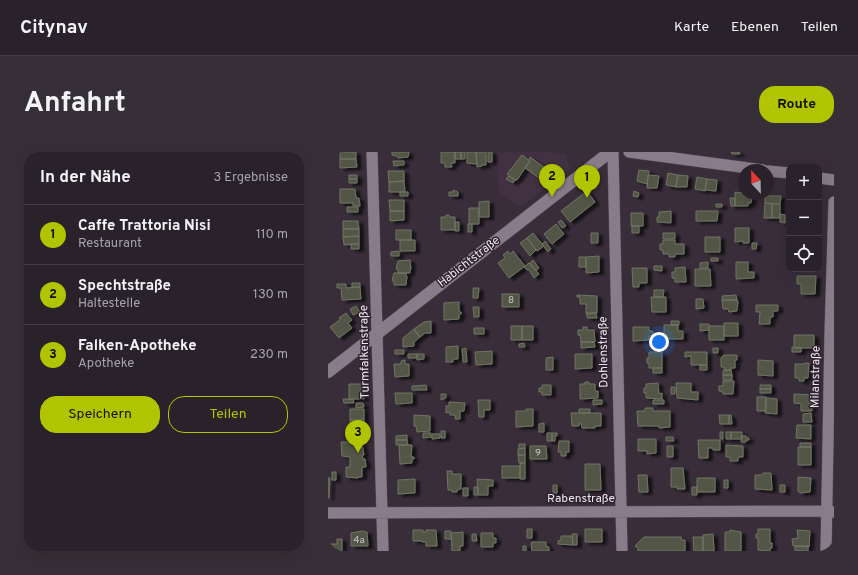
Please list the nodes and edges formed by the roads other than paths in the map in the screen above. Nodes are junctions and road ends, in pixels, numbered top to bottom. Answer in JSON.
{"nodes":[{"id":1,"x":372,"y":152,"type":"edge"},
{"id":2,"x":612,"y":152,"type":"edge"},
{"id":3,"x":629,"y":152,"type":"edge"},
{"id":4,"x":738,"y":167,"type":"edge"},
{"id":5,"x":774,"y":172,"type":"edge"},
{"id":6,"x":786,"y":174,"type":"edge"},
{"id":7,"x":822,"y":178,"type":"edge"},
{"id":8,"x":834,"y":180,"type":"edge"},
{"id":9,"x":834,"y":202,"type":"edge"},
{"id":10,"x":378,"y":334,"type":"junction"},
{"id":11,"x":832,"y":334,"type":"edge"},
{"id":12,"x":328,"y":372,"type":"edge"},
{"id":13,"x":382,"y":512,"type":"junction"},
{"id":14,"x":830,"y":512,"type":"edge"},
{"id":15,"x":328,"y":513,"type":"edge"},
{"id":16,"x":621,"y":513,"type":"junction"},
{"id":17,"x":383,"y":551,"type":"edge"},
{"id":18,"x":622,"y":551,"type":"edge"},
{"id":19,"x":826,"y":551,"type":"edge"}],
"edges":[{"from":1,"to":10,"type":"street","name":"Turmfalkenstraße"},
{"from":2,"to":10,"type":"main road","name":"Habichtstraße"},
{"from":2,"to":16,"type":"street","name":"Dohlenstraße"},
{"from":3,"to":4,"type":"street"},
{"from":5,"to":6,"type":"street"},
{"from":7,"to":8,"type":"street"},
{"from":9,"to":11,"type":"street","name":"Milanstraße"},
{"from":10,"to":12,"type":"main road","name":"Habichtstraße"},
{"from":10,"to":13,"type":"street","name":"Turmfalkenstraße"},
{"from":11,"to":14,"type":"street","name":"Milanstraße"},
{"from":13,"to":15,"type":"street","name":"Rabenstraße"},
{"from":13,"to":16,"type":"street","name":"Rabenstraße"},
{"from":13,"to":17,"type":"street","name":"Turmfalkenstraße"},
{"from":14,"to":16,"type":"street","name":"Rabenstraße"},
{"from":14,"to":19,"type":"street","name":"Milanstraße"},
{"from":16,"to":18,"type":"street","name":"Dohlenstraße"}]}
